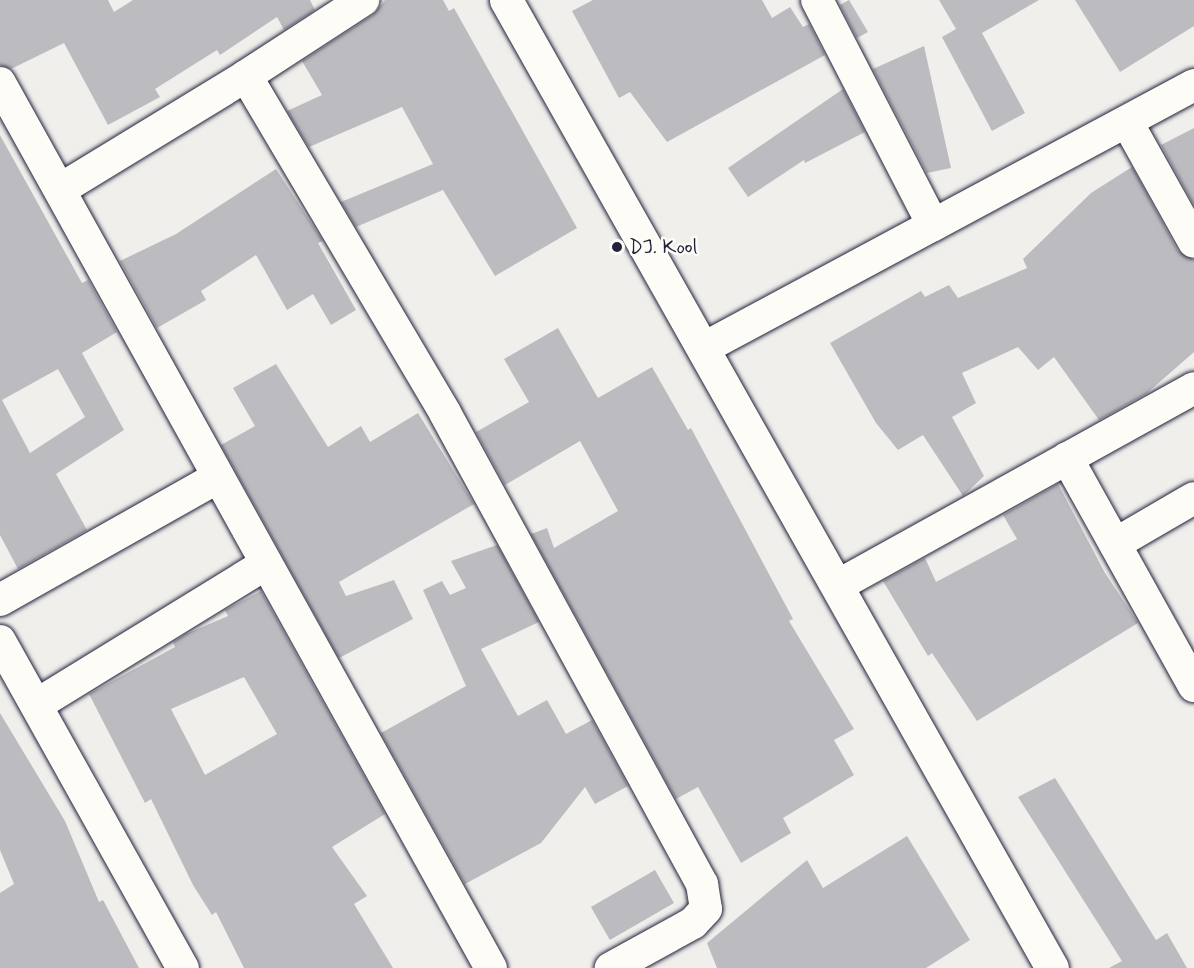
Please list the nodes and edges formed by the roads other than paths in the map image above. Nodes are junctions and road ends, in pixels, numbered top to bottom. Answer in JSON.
{"nodes":[{"id":1,"x":363,"y":0,"type":"edge"},
{"id":2,"x":506,"y":0,"type":"edge"},
{"id":3,"x":823,"y":2,"type":"edge"},
{"id":4,"x":246,"y":76,"type":"junction"},
{"id":5,"x":0,"y":83,"type":"edge"},
{"id":6,"x":1194,"y":85,"type":"edge"},
{"id":7,"x":1127,"y":122,"type":"junction"},
{"id":8,"x":61,"y":189,"type":"junction"},
{"id":9,"x":933,"y":225,"type":"junction"},
{"id":10,"x":1194,"y":242,"type":"edge"},
{"id":11,"x":704,"y":348,"type":"junction"},
{"id":12,"x":1194,"y":388,"type":"edge"},
{"id":13,"x":1067,"y":458,"type":"junction"},
{"id":14,"x":218,"y":477,"type":"junction"},
{"id":15,"x":1194,"y":498,"type":"edge"},
{"id":16,"x":1115,"y":544,"type":"junction"},
{"id":17,"x":266,"y":564,"type":"junction"},
{"id":18,"x":837,"y":586,"type":"junction"},
{"id":19,"x":0,"y":600,"type":"edge"},
{"id":20,"x":0,"y":641,"type":"edge"},
{"id":21,"x":1194,"y":686,"type":"edge"},
{"id":22,"x":38,"y":704,"type":"junction"},
{"id":23,"x":183,"y":968,"type":"edge"},
{"id":24,"x":491,"y":968,"type":"edge"},
{"id":25,"x":611,"y":968,"type":"edge"},
{"id":26,"x":1052,"y":968,"type":"edge"}],
"edges":[{"from":1,"to":4,"type":"street"},
{"from":2,"to":11,"type":"street"},
{"from":3,"to":9,"type":"street"},
{"from":4,"to":8,"type":"street"},
{"from":4,"to":25,"type":"street"},
{"from":5,"to":8,"type":"street"},
{"from":6,"to":7,"type":"street"},
{"from":7,"to":9,"type":"street"},
{"from":7,"to":10,"type":"street"},
{"from":8,"to":14,"type":"street"},
{"from":9,"to":11,"type":"street"},
{"from":11,"to":18,"type":"street"},
{"from":12,"to":13,"type":"street"},
{"from":13,"to":16,"type":"street"},
{"from":13,"to":18,"type":"street"},
{"from":14,"to":17,"type":"street"},
{"from":14,"to":19,"type":"street"},
{"from":15,"to":16,"type":"street"},
{"from":16,"to":21,"type":"street"},
{"from":17,"to":22,"type":"street"},
{"from":17,"to":24,"type":"street"},
{"from":18,"to":26,"type":"street"},
{"from":20,"to":22,"type":"street"},
{"from":22,"to":23,"type":"street"}]}
